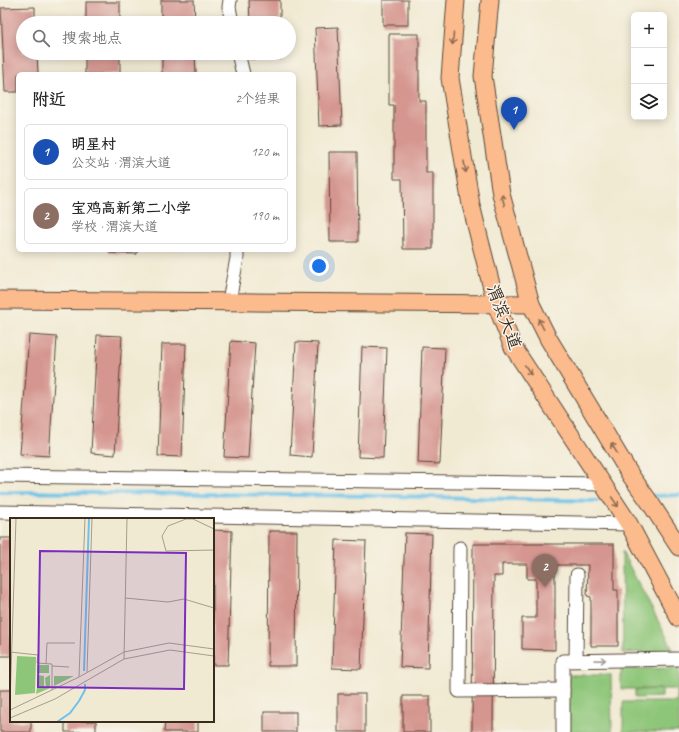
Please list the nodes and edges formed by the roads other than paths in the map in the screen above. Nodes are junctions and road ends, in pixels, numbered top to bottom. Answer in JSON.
{"nodes":[{"id":1,"x":230,"y":0,"type":"edge"},
{"id":2,"x":456,"y":0,"type":"edge"},
{"id":3,"x":490,"y":0,"type":"edge"},
{"id":4,"x":231,"y":16,"type":"edge"},
{"id":5,"x":240,"y":60,"type":"edge"},
{"id":6,"x":243,"y":72,"type":"edge"},
{"id":7,"x":237,"y":252,"type":"edge"},
{"id":8,"x":0,"y":300,"type":"edge"},
{"id":9,"x":229,"y":301,"type":"junction"},
{"id":10,"x":496,"y":304,"type":"junction"},
{"id":11,"x":531,"y":304,"type":"junction"},
{"id":12,"x":0,"y":476,"type":"edge"},
{"id":13,"x":603,"y":484,"type":"junction"},
{"id":14,"x":0,"y":512,"type":"edge"},
{"id":15,"x":629,"y":524,"type":"junction"},
{"id":16,"x":679,"y":547,"type":"edge"},
{"id":17,"x":460,"y":548,"type":"dead end"},
{"id":18,"x":577,"y":575,"type":"dead end"},
{"id":19,"x":679,"y":618,"type":"edge"},
{"id":20,"x":679,"y":659,"type":"edge"},
{"id":21,"x":576,"y":660,"type":"junction"},
{"id":22,"x":563,"y":690,"type":"junction"},
{"id":23,"x":562,"y":732,"type":"edge"}],
"edges":[{"from":1,"to":4,"type":"street"},
{"from":2,"to":10,"type":"main road","name":"渭滨大道","one_way":true},
{"from":11,"to":3,"type":"main road","name":"渭滨大道","one_way":true},
{"from":5,"to":6,"type":"street"},
{"from":7,"to":9,"type":"street"},
{"from":8,"to":9,"type":"main road"},
{"from":9,"to":10,"type":"main road"},
{"from":10,"to":11,"type":"main road"},
{"from":10,"to":13,"type":"main road","name":"渭滨大道","one_way":true},
{"from":16,"to":11,"type":"main road","name":"渭滨大道","one_way":true},
{"from":12,"to":13,"type":"street"},
{"from":13,"to":15,"type":"main road","name":"渭滨大道","one_way":true},
{"from":14,"to":15,"type":"street"},
{"from":15,"to":19,"type":"main road","name":"渭滨大道"},
{"from":17,"to":22,"type":"street"},
{"from":18,"to":21,"type":"street"},
{"from":21,"to":20,"type":"street","one_way":true},
{"from":21,"to":22,"type":"street"},
{"from":22,"to":23,"type":"street"}]}
